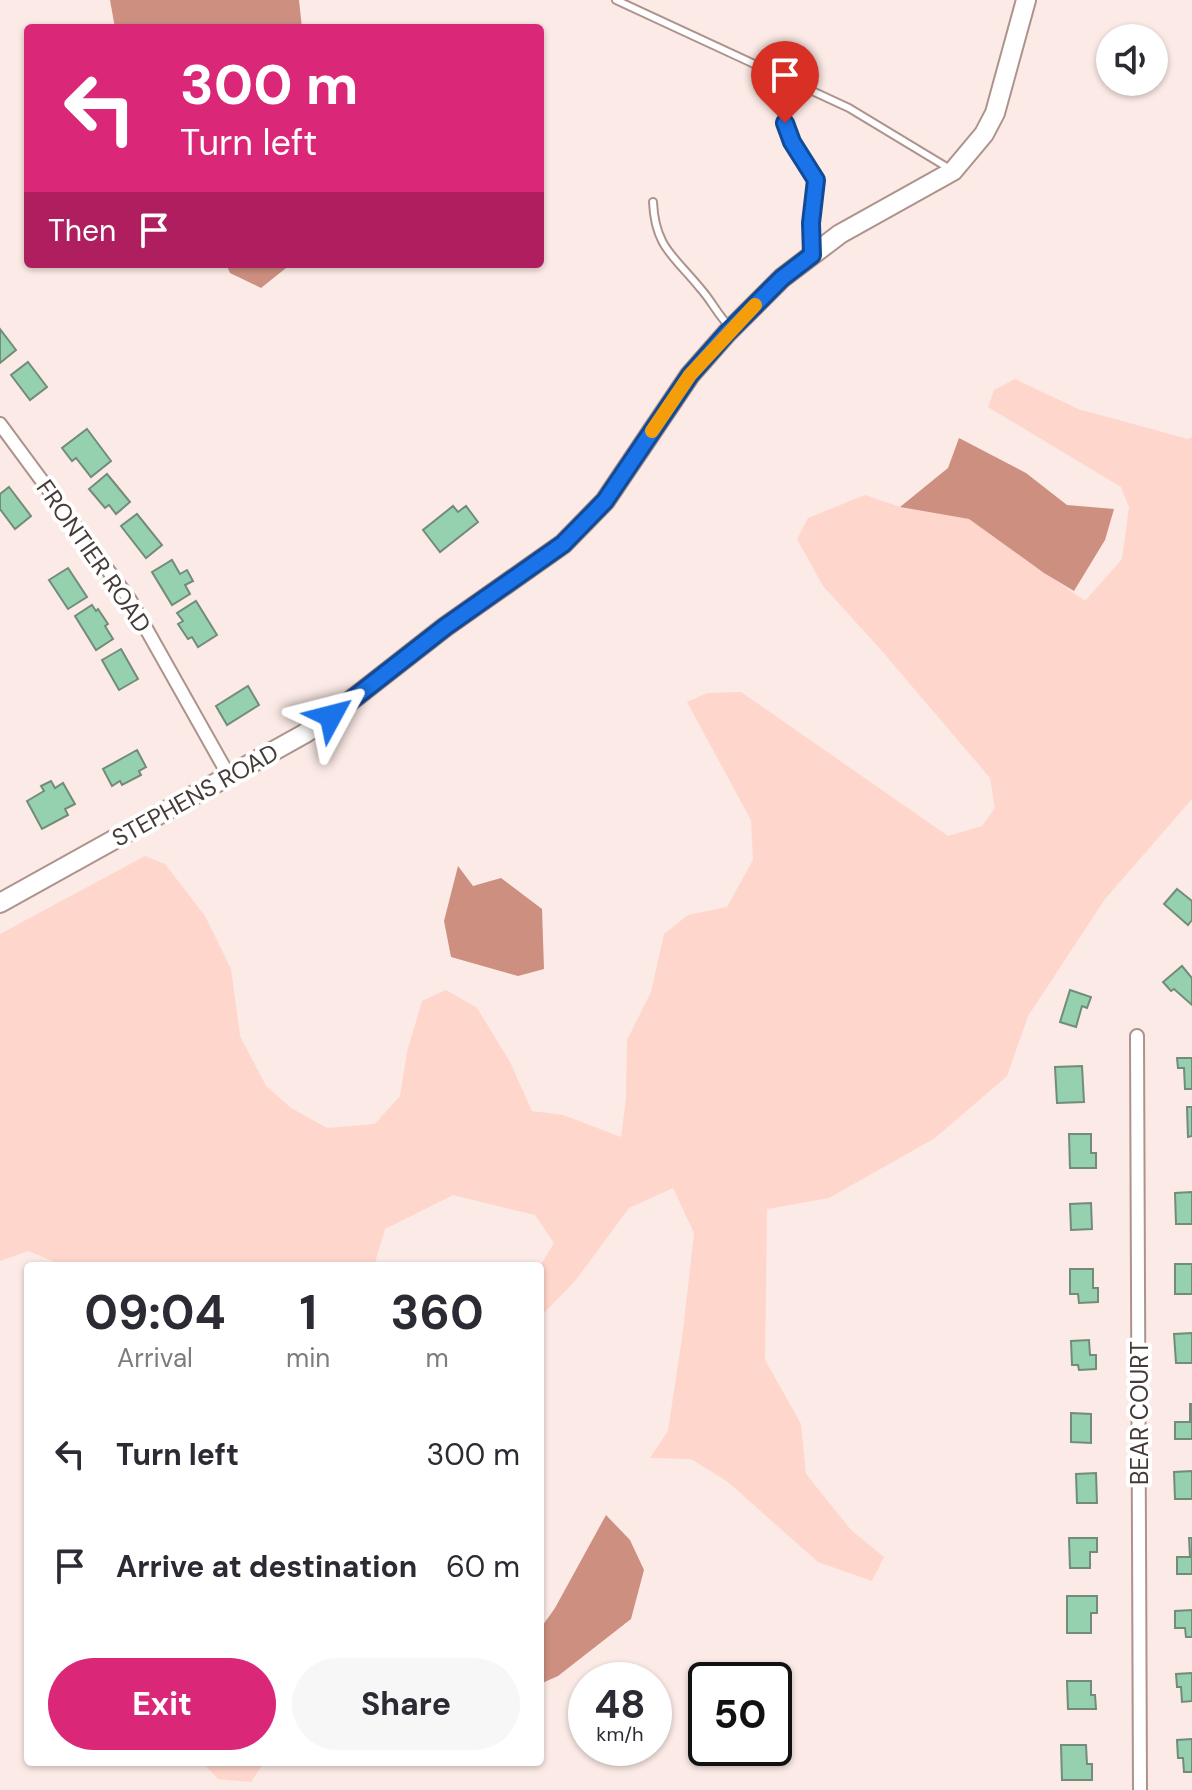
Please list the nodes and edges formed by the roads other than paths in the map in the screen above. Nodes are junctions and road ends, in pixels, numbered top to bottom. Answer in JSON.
{"nodes":[{"id":1,"x":616,"y":0,"type":"edge"},
{"id":2,"x":1026,"y":0,"type":"edge"},
{"id":3,"x":811,"y":90,"type":"junction"},
{"id":4,"x":953,"y":171,"type":"junction"},
{"id":5,"x":653,"y":202,"type":"dead end"},
{"id":6,"x":812,"y":255,"type":"junction"},
{"id":7,"x":732,"y":328,"type":"junction"},
{"id":8,"x":0,"y":424,"type":"edge"},
{"id":9,"x":229,"y":776,"type":"junction"},
{"id":10,"x":0,"y":903,"type":"edge"},
{"id":11,"x":1137,"y":1036,"type":"dead end"},
{"id":12,"x":1140,"y":1790,"type":"edge"}],
"edges":[{"from":1,"to":3,"type":"lane"},
{"from":2,"to":4,"type":"main road","name":"STEPHENS ROAD"},
{"from":3,"to":4,"type":"lane"},
{"from":3,"to":6,"type":"lane"},
{"from":4,"to":6,"type":"main road","name":"STEPHENS ROAD"},
{"from":5,"to":7,"type":"lane"},
{"from":6,"to":7,"type":"main road","name":"STEPHENS ROAD"},
{"from":7,"to":9,"type":"main road","name":"STEPHENS ROAD"},
{"from":8,"to":9,"type":"street","name":"FRONTIER ROAD"},
{"from":9,"to":10,"type":"main road","name":"STEPHENS ROAD"},
{"from":11,"to":12,"type":"street","name":"BEAR COURT"}]}
